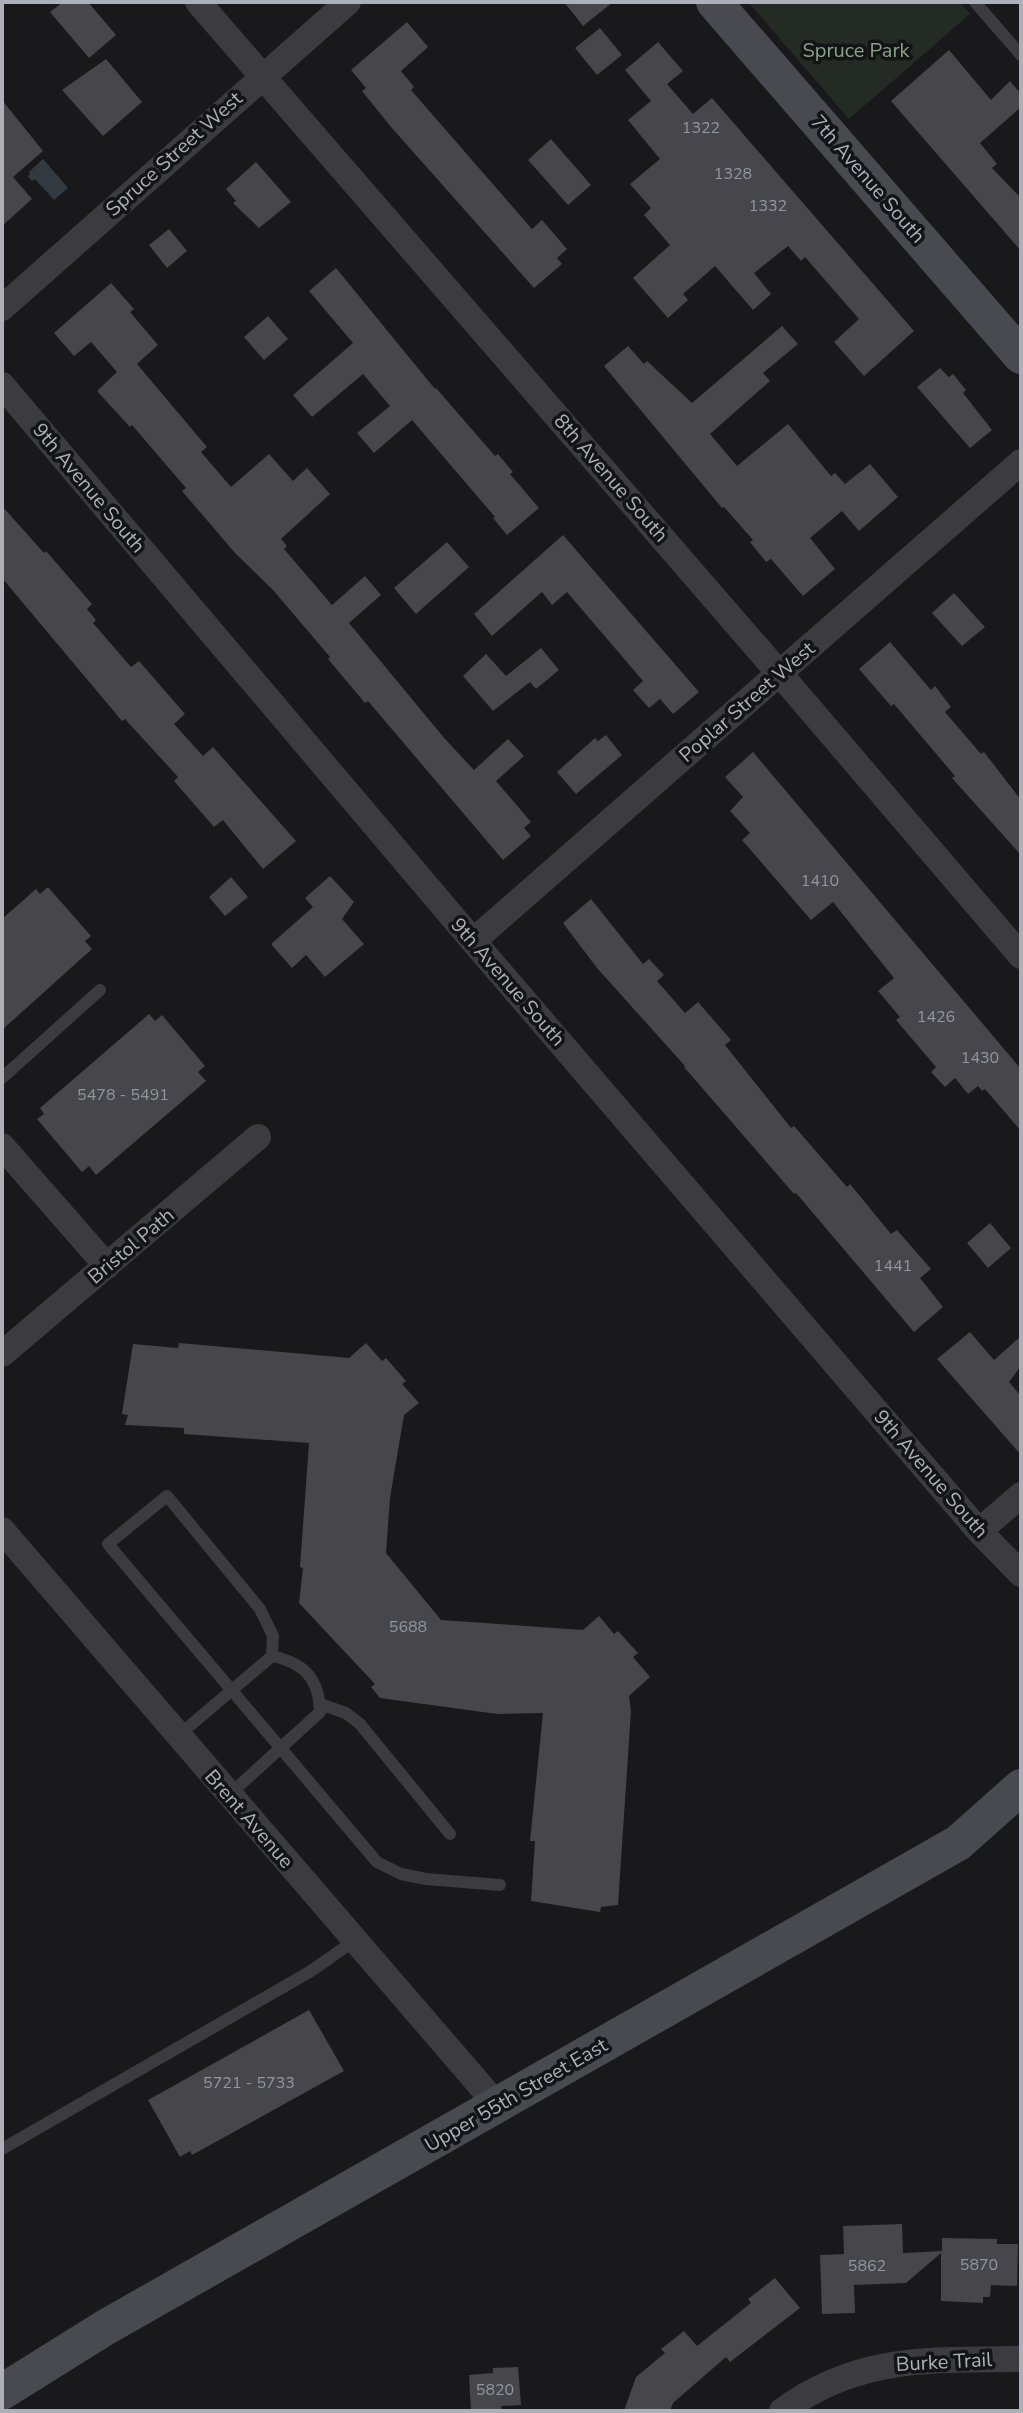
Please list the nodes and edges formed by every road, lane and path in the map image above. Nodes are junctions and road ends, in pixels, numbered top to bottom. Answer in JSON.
{"nodes":[{"id":1,"x":198,"y":2,"type":"edge"},
{"id":2,"x":348,"y":2,"type":"edge"},
{"id":3,"x":714,"y":2,"type":"edge"},
{"id":4,"x":975,"y":2,"type":"edge"},
{"id":5,"x":1021,"y":55,"type":"edge"},
{"id":6,"x":262,"y":75,"type":"junction"},
{"id":7,"x":2,"y":308,"type":"edge"},
{"id":8,"x":1021,"y":356,"type":"edge"},
{"id":9,"x":2,"y":385,"type":"edge"},
{"id":10,"x":1021,"y":462,"type":"edge"},
{"id":11,"x":780,"y":674,"type":"junction"},
{"id":12,"x":473,"y":941,"type":"junction"},
{"id":13,"x":1021,"y":956,"type":"edge"},
{"id":14,"x":100,"y":990,"type":"dead end"},
{"id":15,"x":2,"y":1078,"type":"edge"},
{"id":16,"x":258,"y":1137,"type":"dead end"},
{"id":17,"x":2,"y":1146,"type":"edge"},
{"id":18,"x":107,"y":1266,"type":"junction"},
{"id":19,"x":2,"y":1354,"type":"edge"},
{"id":20,"x":1021,"y":1495,"type":"edge"},
{"id":21,"x":2,"y":1530,"type":"edge"},
{"id":22,"x":979,"y":1531,"type":"junction"},
{"id":23,"x":1021,"y":1574,"type":"edge"},
{"id":24,"x":272,"y":1656,"type":"junction"},
{"id":25,"x":231,"y":1691,"type":"junction"},
{"id":26,"x":320,"y":1704,"type":"junction"},
{"id":27,"x":178,"y":1736,"type":"junction"},
{"id":28,"x":280,"y":1748,"type":"junction"},
{"id":29,"x":1021,"y":1787,"type":"edge"},
{"id":30,"x":229,"y":1795,"type":"junction"},
{"id":31,"x":450,"y":1834,"type":"dead end"},
{"id":32,"x":500,"y":1885,"type":"dead end"},
{"id":33,"x":354,"y":1941,"type":"junction"},
{"id":34,"x":498,"y":2106,"type":"junction"},
{"id":35,"x":2,"y":2149,"type":"edge"},
{"id":36,"x":1021,"y":2359,"type":"edge"},
{"id":37,"x":2,"y":2392,"type":"edge"},
{"id":38,"x":782,"y":2411,"type":"edge"}],
"edges":[{"from":1,"to":6,"type":"street","name":"8th Avenue South"},
{"from":2,"to":6,"type":"street","name":"Spruce Street West"},
{"from":3,"to":8,"type":"street","name":"7th Avenue South"},
{"from":4,"to":5,"type":"lane"},
{"from":6,"to":7,"type":"street","name":"Spruce Street West"},
{"from":6,"to":11,"type":"street","name":"8th Avenue South"},
{"from":9,"to":12,"type":"street","name":"9th Avenue South"},
{"from":10,"to":11,"type":"street","name":"Poplar Street West"},
{"from":11,"to":12,"type":"street","name":"Poplar Street West"},
{"from":11,"to":13,"type":"street","name":"8th Avenue South"},
{"from":12,"to":22,"type":"street","name":"9th Avenue South"},
{"from":14,"to":15,"type":"lane"},
{"from":16,"to":18,"type":"street","name":"Bristol Path"},
{"from":17,"to":18,"type":"street"},
{"from":18,"to":19,"type":"street","name":"Bristol Path"},
{"from":20,"to":22,"type":"street"},
{"from":21,"to":27,"type":"street","name":"Brent Avenue"},
{"from":22,"to":23,"type":"street","name":"9th Avenue South"},
{"from":24,"to":25,"type":"lane"},
{"from":24,"to":25,"type":"lane"},
{"from":24,"to":26,"type":"lane"},
{"from":25,"to":27,"type":"lane"},
{"from":25,"to":28,"type":"lane"},
{"from":26,"to":28,"type":"lane"},
{"from":26,"to":31,"type":"lane"},
{"from":27,"to":30,"type":"street","name":"Brent Avenue"},
{"from":28,"to":30,"type":"lane"},
{"from":28,"to":32,"type":"lane"},
{"from":29,"to":34,"type":"street","name":"Upper 55th Street East"},
{"from":30,"to":33,"type":"street","name":"Brent Avenue"},
{"from":33,"to":34,"type":"street","name":"Brent Avenue"},
{"from":33,"to":35,"type":"lane"},
{"from":34,"to":37,"type":"street","name":"Upper 55th Street East"},
{"from":36,"to":38,"type":"street","name":"Burke Trail"}]}
